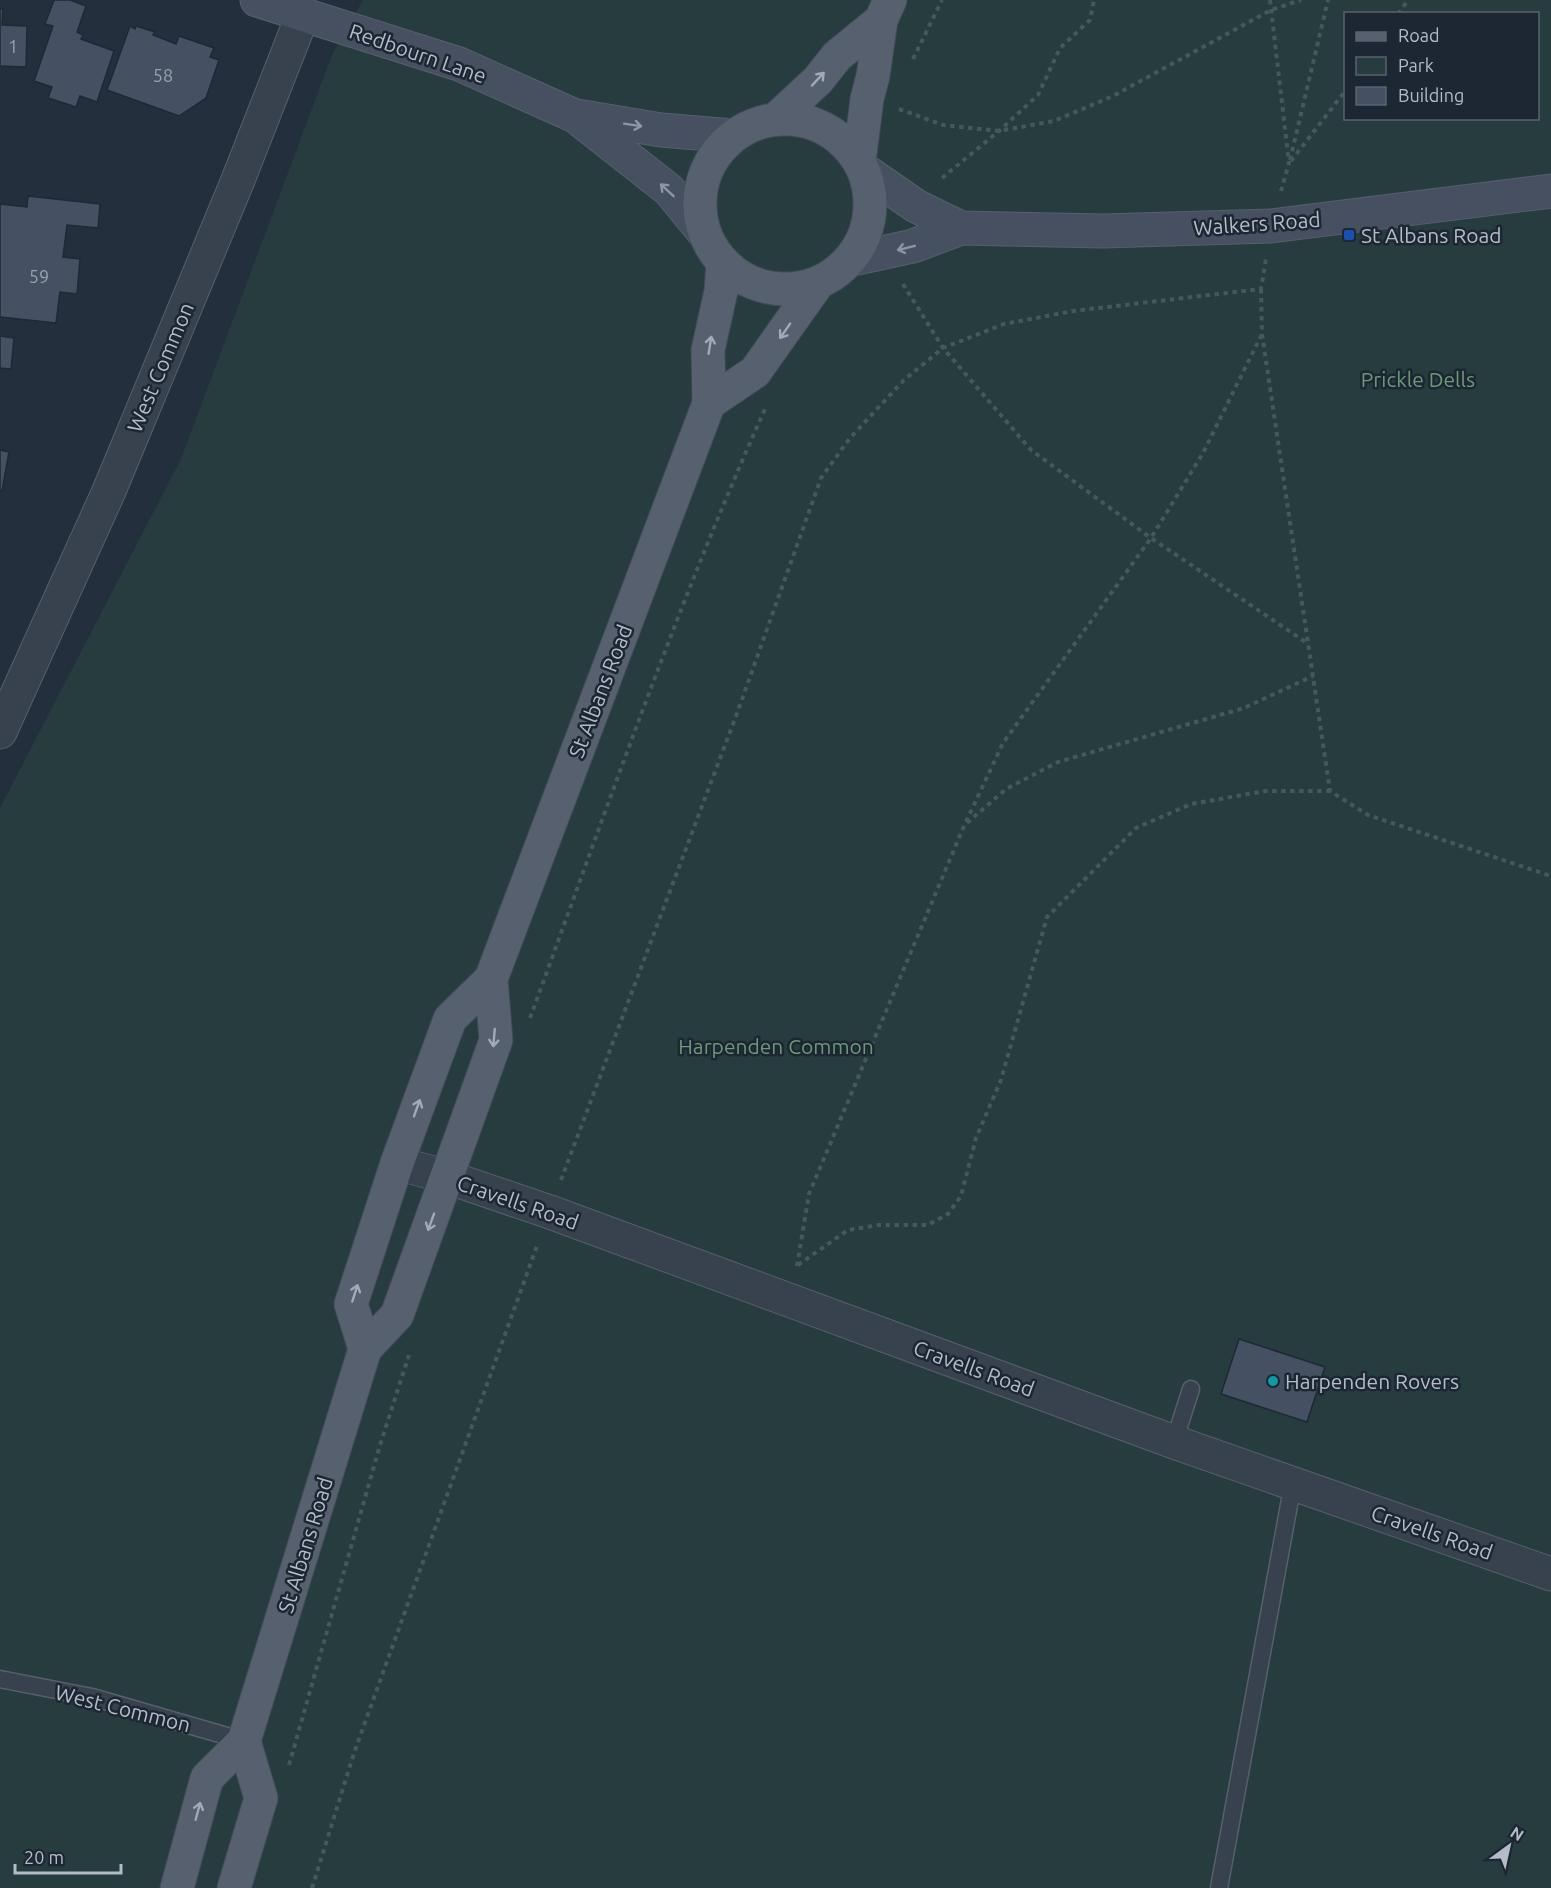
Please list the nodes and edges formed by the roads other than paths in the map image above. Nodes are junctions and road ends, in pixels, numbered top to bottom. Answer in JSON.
{"nodes":[{"id":1,"x":257,"y":0,"type":"edge"},
{"id":2,"x":308,"y":7,"type":"edge"},
{"id":3,"x":886,"y":10,"type":"edge"},
{"id":4,"x":575,"y":116,"type":"junction"},
{"id":5,"x":776,"y":119,"type":"junction"},
{"id":6,"x":734,"y":136,"type":"junction"},
{"id":7,"x":862,"y":166,"type":"junction"},
{"id":8,"x":1551,"y":191,"type":"edge"},
{"id":9,"x":961,"y":228,"type":"junction"},
{"id":10,"x":705,"y":234,"type":"junction"},
{"id":11,"x":849,"y":260,"type":"junction"},
{"id":12,"x":723,"y":262,"type":"junction"},
{"id":13,"x":818,"y":283,"type":"junction"},
{"id":14,"x":709,"y":403,"type":"junction"},
{"id":15,"x":0,"y":732,"type":"edge"},
{"id":16,"x":491,"y":980,"type":"junction"},
{"id":17,"x":397,"y":1163,"type":"junction"},
{"id":18,"x":447,"y":1177,"type":"junction"},
{"id":19,"x":365,"y":1349,"type":"junction"},
{"id":20,"x":1191,"y":1389,"type":"dead end"},
{"id":21,"x":1174,"y":1442,"type":"junction"},
{"id":22,"x":1293,"y":1483,"type":"junction"},
{"id":23,"x":1551,"y":1574,"type":"edge"},
{"id":24,"x":0,"y":1679,"type":"edge"},
{"id":25,"x":244,"y":1741,"type":"junction"},
{"id":26,"x":177,"y":1888,"type":"edge"},
{"id":27,"x":234,"y":1888,"type":"edge"},
{"id":28,"x":1219,"y":1888,"type":"edge"}],
"edges":[{"from":1,"to":2,"type":"street","name":"Redbourn Lane"},
{"from":2,"to":4,"type":"street","name":"Redbourn Lane"},
{"from":2,"to":15,"type":"street","name":"West Common"},
{"from":5,"to":3,"type":"main road","one_way":true},
{"from":3,"to":7,"type":"main road"},
{"from":4,"to":6,"type":"street","name":"Redbourn Lane","one_way":true},
{"from":10,"to":4,"type":"street","name":"Redbourn Lane","one_way":true},
{"from":5,"to":6,"type":"main road"},
{"from":5,"to":7,"type":"main road"},
{"from":6,"to":10,"type":"main road"},
{"from":7,"to":9,"type":"street","name":"Walkers Road"},
{"from":7,"to":11,"type":"main road"},
{"from":8,"to":9,"type":"street","name":"Walkers Road"},
{"from":9,"to":11,"type":"street","name":"Walkers Road","one_way":true},
{"from":10,"to":12,"type":"main road"},
{"from":11,"to":13,"type":"main road"},
{"from":12,"to":13,"type":"main road"},
{"from":14,"to":12,"type":"main road","name":"St Albans Road","one_way":true},
{"from":13,"to":14,"type":"main road","one_way":true},
{"from":14,"to":16,"type":"main road","name":"St Albans Road"},
{"from":17,"to":16,"type":"main road","name":"St Albans Road","one_way":true},
{"from":16,"to":18,"type":"main road","name":"St Albans Road","one_way":true},
{"from":17,"to":18,"type":"street","name":"Cravells Road"},
{"from":19,"to":17,"type":"main road","name":"St Albans Road","one_way":true},
{"from":18,"to":19,"type":"main road","name":"St Albans Road","one_way":true},
{"from":18,"to":21,"type":"street","name":"Cravells Road"},
{"from":19,"to":25,"type":"main road","name":"St Albans Road"},
{"from":20,"to":21,"type":"lane"},
{"from":21,"to":22,"type":"street","name":"Cravells Road"},
{"from":22,"to":23,"type":"street","name":"Cravells Road"},
{"from":22,"to":28,"type":"lane"},
{"from":24,"to":25,"type":"lane","name":"West Common"},
{"from":26,"to":25,"type":"main road","name":"St Albans Road","one_way":true},
{"from":25,"to":27,"type":"main road"}]}
